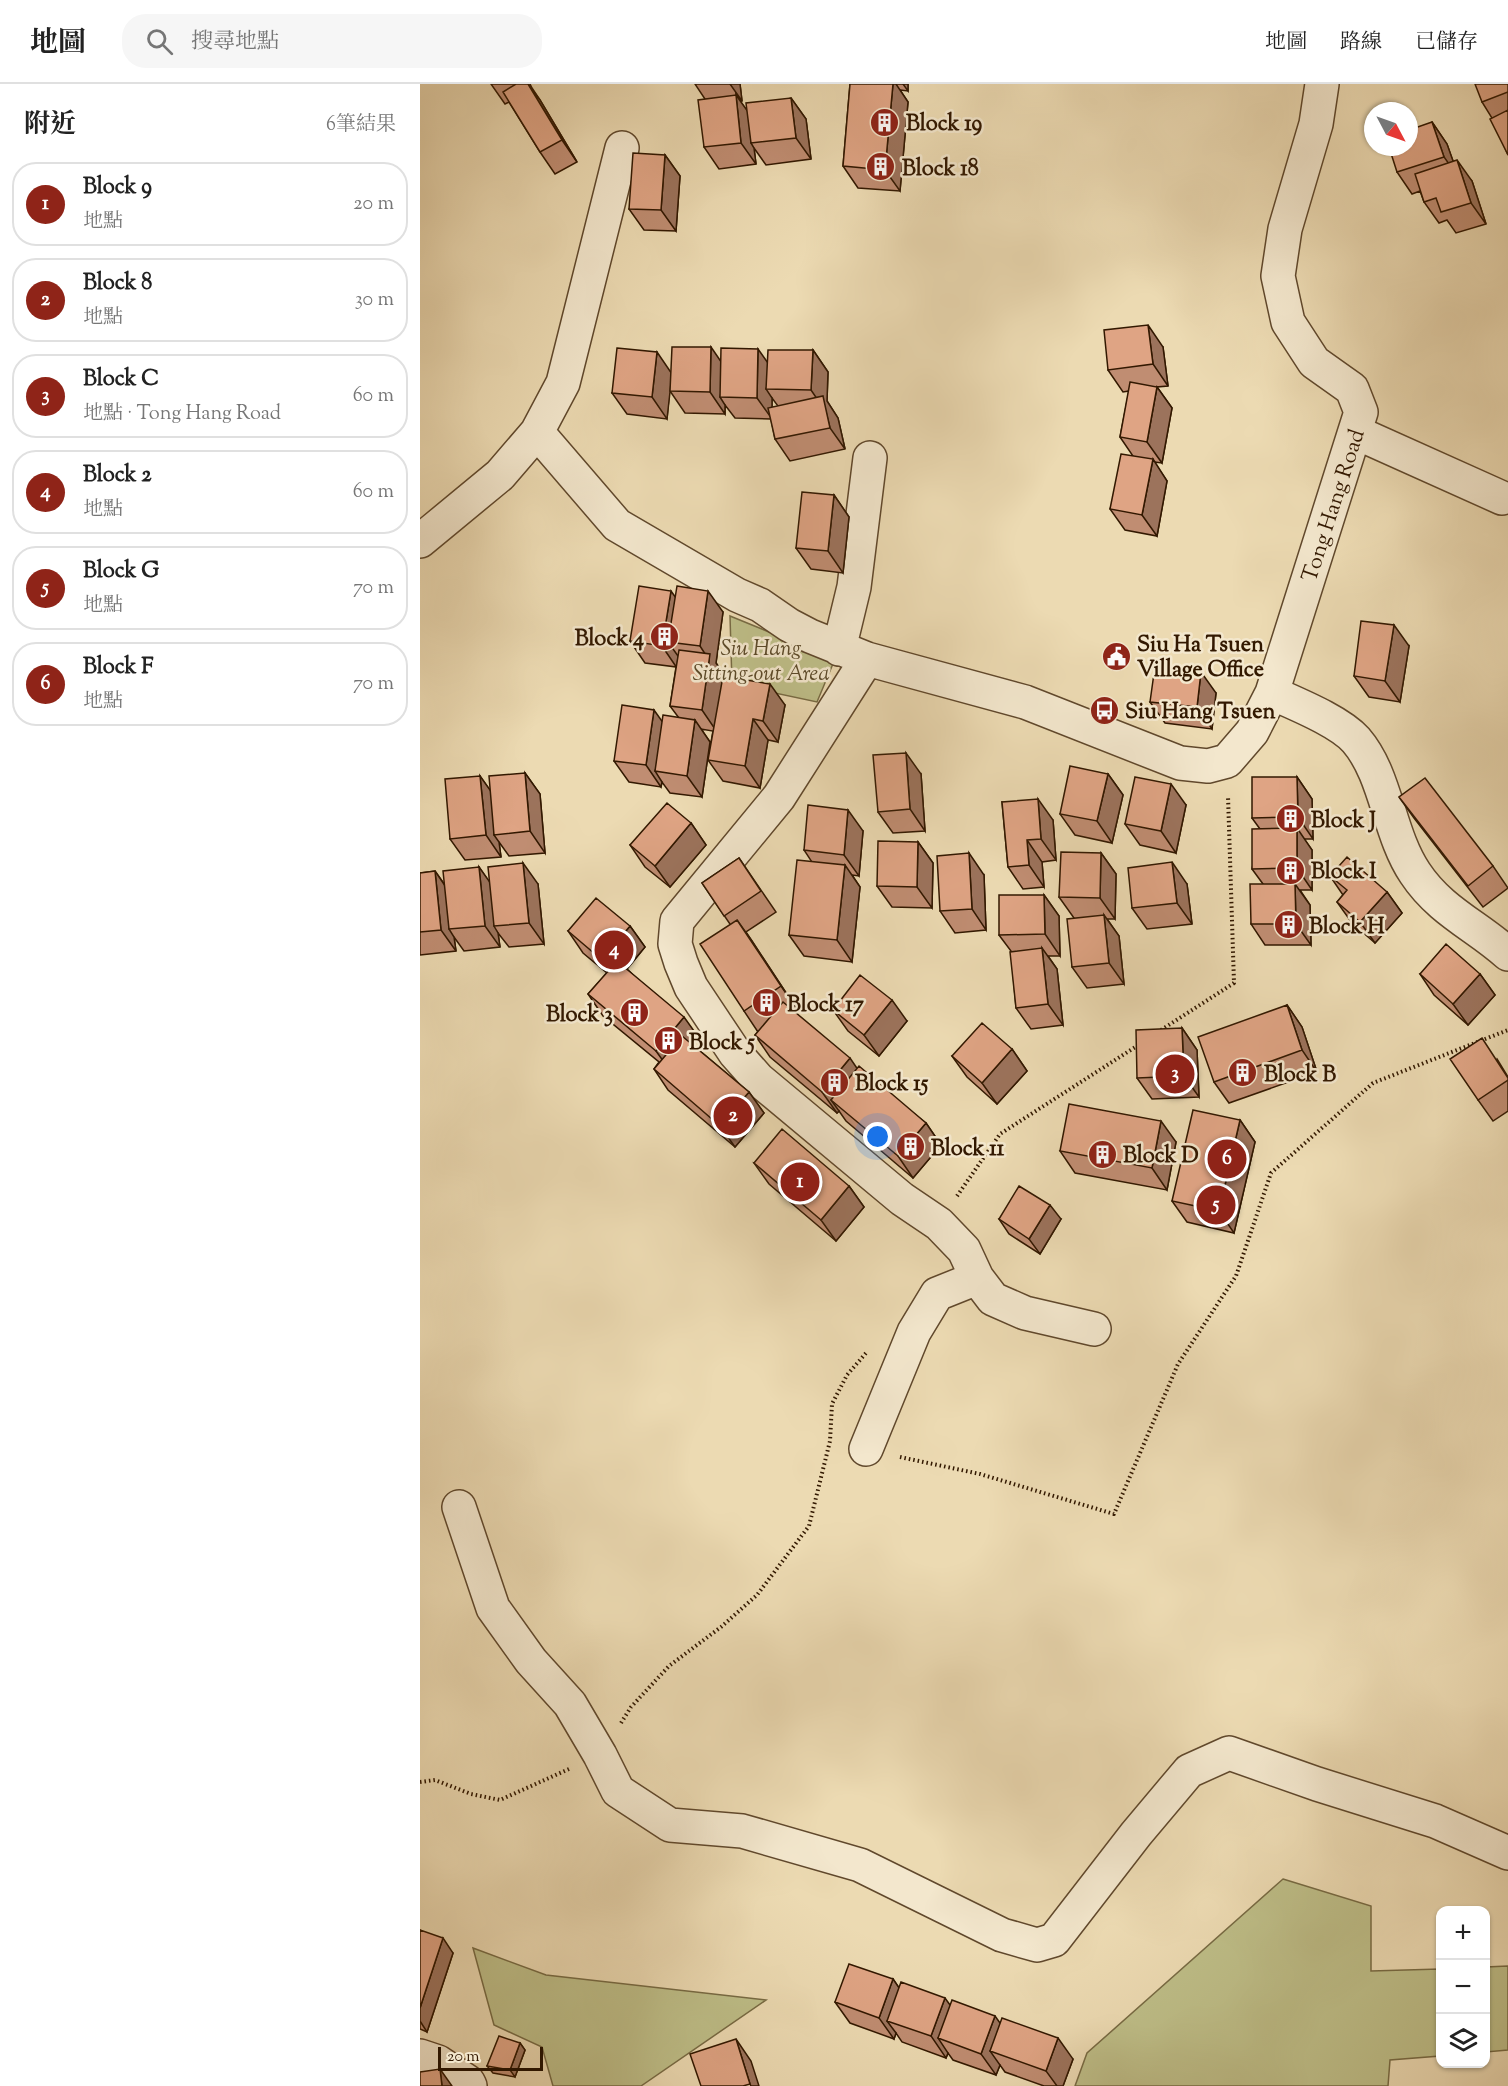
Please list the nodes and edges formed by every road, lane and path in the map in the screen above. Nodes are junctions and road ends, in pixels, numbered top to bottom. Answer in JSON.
{"nodes":[{"id":1,"x":1322,"y":84,"type":"edge"},
{"id":2,"x":622,"y":148,"type":"dead end"},
{"id":3,"x":537,"y":432,"type":"junction"},
{"id":4,"x":1355,"y":432,"type":"junction"},
{"id":5,"x":870,"y":458,"type":"dead end"},
{"id":6,"x":1502,"y":498,"type":"dead end"},
{"id":7,"x":420,"y":541,"type":"edge"},
{"id":8,"x":853,"y":654,"type":"junction"},
{"id":9,"x":1272,"y":693,"type":"junction"},
{"id":10,"x":1227,"y":761,"type":"junction"},
{"id":11,"x":1508,"y":954,"type":"edge"},
{"id":12,"x":1508,"y":1030,"type":"edge"},
{"id":13,"x":1156,"y":1034,"type":"edge"},
{"id":14,"x":1146,"y":1040,"type":"edge"},
{"id":15,"x":939,"y":1224,"type":"junction"},
{"id":16,"x":977,"y":1278,"type":"junction"},
{"id":17,"x":1094,"y":1329,"type":"dead end"},
{"id":18,"x":868,"y":1350,"type":"dead end"},
{"id":19,"x":830,"y":1441,"type":"junction"},
{"id":20,"x":866,"y":1449,"type":"junction"},
{"id":21,"x":459,"y":1507,"type":"dead end"},
{"id":22,"x":600,"y":1755,"type":"junction"},
{"id":23,"x":420,"y":1782,"type":"edge"},
{"id":24,"x":1508,"y":1853,"type":"edge"},
{"id":25,"x":420,"y":2056,"type":"edge"},
{"id":26,"x":470,"y":2086,"type":"edge"}],
"edges":[{"from":1,"to":4,"type":"street","name":"Tong Hang Road"},
{"from":2,"to":3,"type":"street"},
{"from":3,"to":7,"type":"street"},
{"from":3,"to":8,"type":"street"},
{"from":4,"to":6,"type":"street"},
{"from":4,"to":9,"type":"street","name":"Tong Hang Road"},
{"from":5,"to":8,"type":"street"},
{"from":8,"to":10,"type":"street"},
{"from":8,"to":15,"type":"street"},
{"from":9,"to":10,"type":"street","name":"Tong Hang Road"},
{"from":9,"to":11,"type":"street"},
{"from":10,"to":13,"type":"path"},
{"from":12,"to":20,"type":"path"},
{"from":14,"to":15,"type":"path"},
{"from":15,"to":16,"type":"street"},
{"from":16,"to":17,"type":"street"},
{"from":16,"to":20,"type":"street"},
{"from":18,"to":19,"type":"path"},
{"from":19,"to":20,"type":"path"},
{"from":19,"to":22,"type":"path"},
{"from":21,"to":22,"type":"street"},
{"from":22,"to":23,"type":"path"},
{"from":22,"to":24,"type":"street"},
{"from":25,"to":26,"type":"street"}]}
